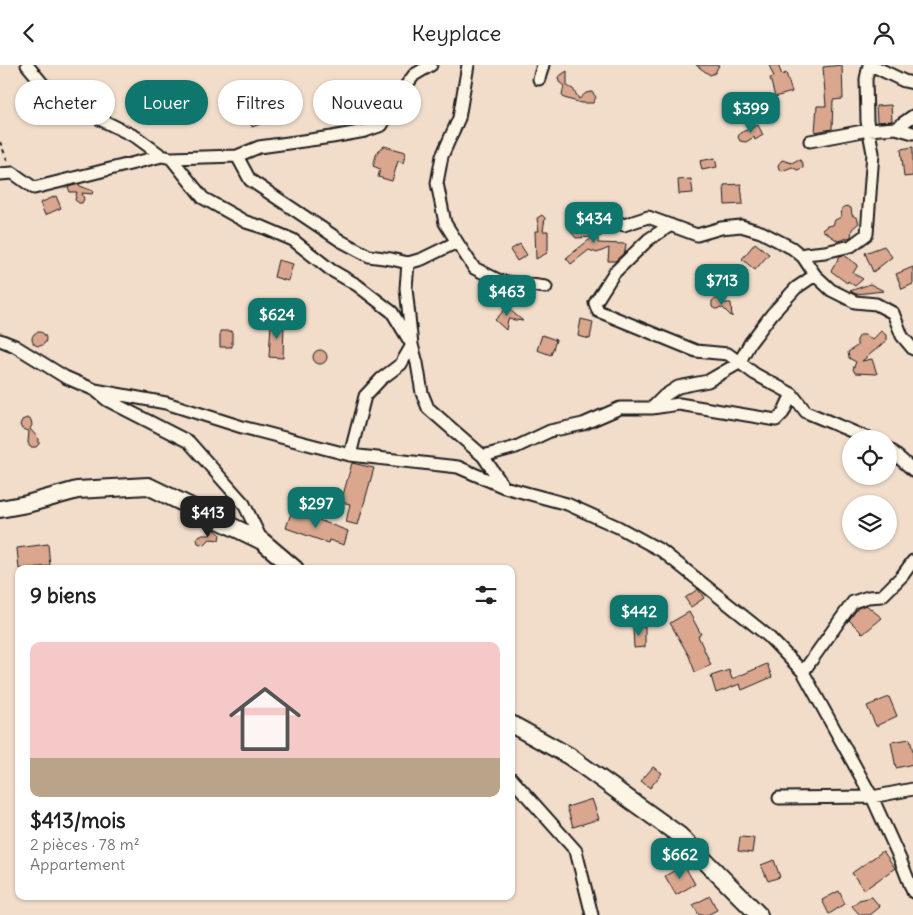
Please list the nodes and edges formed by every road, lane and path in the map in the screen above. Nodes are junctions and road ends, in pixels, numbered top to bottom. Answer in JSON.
{"nodes":[{"id":1,"x":27,"y":65,"type":"edge"},
{"id":2,"x":431,"y":65,"type":"edge"},
{"id":3,"x":468,"y":65,"type":"edge"},
{"id":4,"x":543,"y":65,"type":"edge"},
{"id":5,"x":870,"y":65,"type":"edge"},
{"id":6,"x":539,"y":79,"type":"dead end"},
{"id":7,"x":913,"y":83,"type":"edge"},
{"id":8,"x":913,"y":116,"type":"edge"},
{"id":9,"x":896,"y":128,"type":"junction"},
{"id":10,"x":868,"y":131,"type":"junction"},
{"id":11,"x":913,"y":133,"type":"edge"},
{"id":12,"x":810,"y":141,"type":"dead end"},
{"id":13,"x":0,"y":142,"type":"edge"},
{"id":14,"x":237,"y":156,"type":"junction"},
{"id":15,"x":167,"y":157,"type":"junction"},
{"id":16,"x":0,"y":173,"type":"edge"},
{"id":17,"x":13,"y":173,"type":"junction"},
{"id":18,"x":609,"y":218,"type":"dead end"},
{"id":19,"x":671,"y":225,"type":"junction"},
{"id":20,"x":457,"y":242,"type":"junction"},
{"id":21,"x":803,"y":257,"type":"junction"},
{"id":22,"x":408,"y":263,"type":"junction"},
{"id":23,"x":815,"y":275,"type":"junction"},
{"id":24,"x":546,"y":287,"type":"dead end"},
{"id":25,"x":0,"y":340,"type":"edge"},
{"id":26,"x":412,"y":345,"type":"junction"},
{"id":27,"x":913,"y":349,"type":"edge"},
{"id":28,"x":739,"y":363,"type":"junction"},
{"id":29,"x":95,"y":390,"type":"junction"},
{"id":30,"x":792,"y":394,"type":"junction"},
{"id":31,"x":652,"y":407,"type":"junction"},
{"id":32,"x":849,"y":430,"type":"edge"},
{"id":33,"x":350,"y":455,"type":"junction"},
{"id":34,"x":483,"y":456,"type":"junction"},
{"id":35,"x":897,"y":456,"type":"edge"},
{"id":36,"x":913,"y":470,"type":"edge"},
{"id":37,"x":504,"y":487,"type":"junction"},
{"id":38,"x":1,"y":508,"type":"edge"},
{"id":39,"x":262,"y":541,"type":"junction"},
{"id":40,"x":913,"y":561,"type":"edge"},
{"id":41,"x":290,"y":565,"type":"edge"},
{"id":42,"x":803,"y":671,"type":"junction"},
{"id":43,"x":515,"y":725,"type":"edge"},
{"id":44,"x":515,"y":782,"type":"edge"},
{"id":45,"x":913,"y":789,"type":"edge"},
{"id":46,"x":872,"y":797,"type":"junction"},
{"id":47,"x":779,"y":799,"type":"dead end"},
{"id":48,"x":913,"y":892,"type":"edge"},
{"id":49,"x":592,"y":915,"type":"edge"},
{"id":50,"x":759,"y":915,"type":"edge"}],
"edges":[{"from":1,"to":15,"type":"street"},
{"from":2,"to":14,"type":"street"},
{"from":3,"to":20,"type":"street"},
{"from":4,"to":6,"type":"street"},
{"from":5,"to":7,"type":"street"},
{"from":5,"to":10,"type":"street"},
{"from":8,"to":9,"type":"street"},
{"from":9,"to":10,"type":"street"},
{"from":9,"to":11,"type":"street"},
{"from":10,"to":12,"type":"street"},
{"from":10,"to":21,"type":"street"},
{"from":13,"to":17,"type":"path"},
{"from":14,"to":15,"type":"street"},
{"from":14,"to":22,"type":"street"},
{"from":15,"to":17,"type":"street"},
{"from":15,"to":26,"type":"street"},
{"from":16,"to":17,"type":"street"},
{"from":18,"to":19,"type":"street"},
{"from":19,"to":21,"type":"street"},
{"from":19,"to":28,"type":"street"},
{"from":20,"to":22,"type":"street"},
{"from":20,"to":24,"type":"street"},
{"from":21,"to":23,"type":"street"},
{"from":22,"to":26,"type":"street"},
{"from":23,"to":27,"type":"street"},
{"from":23,"to":28,"type":"street"},
{"from":25,"to":29,"type":"street"},
{"from":26,"to":33,"type":"street"},
{"from":26,"to":34,"type":"street"},
{"from":28,"to":30,"type":"street"},
{"from":28,"to":31,"type":"street"},
{"from":29,"to":33,"type":"street"},
{"from":29,"to":39,"type":"street"},
{"from":30,"to":31,"type":"street"},
{"from":30,"to":32,"type":"street"},
{"from":31,"to":34,"type":"street"},
{"from":33,"to":37,"type":"street"},
{"from":34,"to":37,"type":"street"},
{"from":35,"to":36,"type":"street"},
{"from":37,"to":42,"type":"street"},
{"from":38,"to":39,"type":"street"},
{"from":39,"to":41,"type":"street"},
{"from":40,"to":42,"type":"street"},
{"from":42,"to":46,"type":"street"},
{"from":43,"to":50,"type":"street"},
{"from":44,"to":49,"type":"street"},
{"from":45,"to":46,"type":"street"},
{"from":46,"to":47,"type":"street"},
{"from":46,"to":48,"type":"street"}]}
